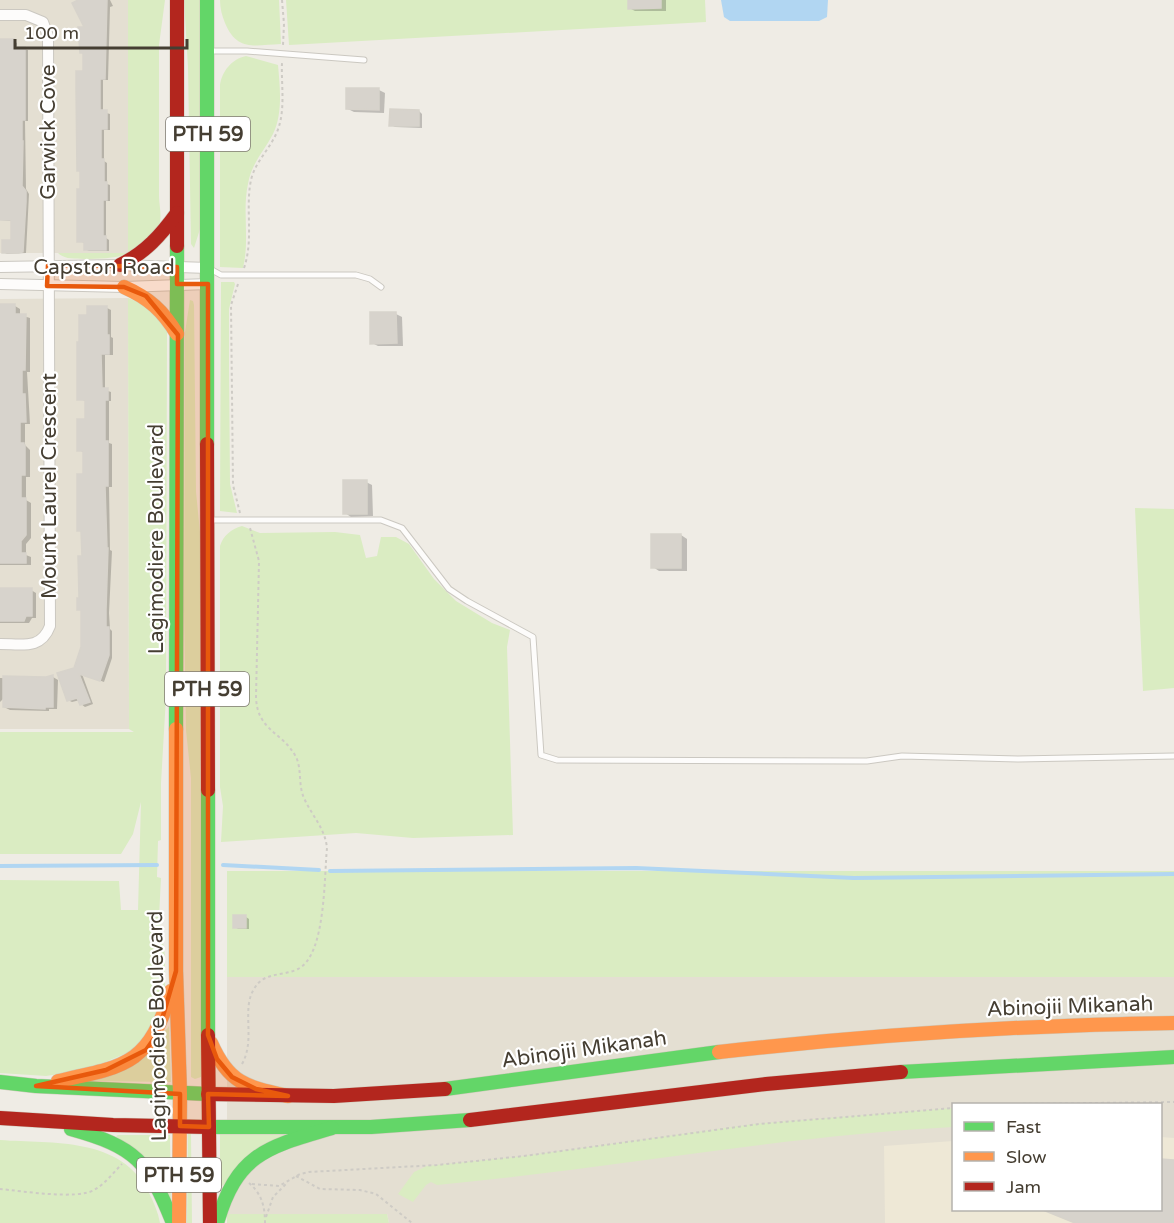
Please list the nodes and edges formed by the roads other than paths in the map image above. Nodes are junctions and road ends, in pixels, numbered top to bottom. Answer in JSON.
{"nodes":[{"id":1,"x":177,"y":0,"type":"edge"},
{"id":2,"x":207,"y":0,"type":"edge"},
{"id":3,"x":0,"y":15,"type":"edge"},
{"id":4,"x":207,"y":51,"type":"junction"},
{"id":5,"x":364,"y":60,"type":"dead end"},
{"id":6,"x":177,"y":213,"type":"junction"},
{"id":7,"x":48,"y":265,"type":"junction"},
{"id":8,"x":120,"y":265,"type":"junction"},
{"id":9,"x":0,"y":267,"type":"edge"},
{"id":10,"x":177,"y":267,"type":"junction"},
{"id":11,"x":208,"y":268,"type":"junction"},
{"id":12,"x":221,"y":275,"type":"junction"},
{"id":13,"x":0,"y":284,"type":"edge"},
{"id":14,"x":177,"y":284,"type":"junction"},
{"id":15,"x":208,"y":284,"type":"junction"},
{"id":16,"x":47,"y":286,"type":"junction"},
{"id":17,"x":124,"y":287,"type":"junction"},
{"id":18,"x":381,"y":287,"type":"dead end"},
{"id":19,"x":178,"y":335,"type":"junction"},
{"id":20,"x":207,"y":520,"type":"junction"},
{"id":21,"x":0,"y":644,"type":"edge"},
{"id":22,"x":1174,"y":756,"type":"edge"},
{"id":23,"x":176,"y":971,"type":"junction"},
{"id":24,"x":1174,"y":1023,"type":"edge"},
{"id":25,"x":208,"y":1035,"type":"junction"},
{"id":26,"x":1174,"y":1057,"type":"edge"},
{"id":27,"x":0,"y":1082,"type":"edge"},
{"id":28,"x":36,"y":1086,"type":"junction"},
{"id":29,"x":180,"y":1094,"type":"junction"},
{"id":30,"x":208,"y":1094,"type":"junction"},
{"id":31,"x":288,"y":1096,"type":"junction"},
{"id":32,"x":0,"y":1118,"type":"edge"},
{"id":33,"x":44,"y":1122,"type":"junction"},
{"id":34,"x":180,"y":1126,"type":"junction"},
{"id":35,"x":209,"y":1127,"type":"junction"},
{"id":36,"x":332,"y":1128,"type":"junction"},
{"id":37,"x":173,"y":1223,"type":"edge"},
{"id":38,"x":179,"y":1223,"type":"edge"},
{"id":39,"x":210,"y":1223,"type":"edge"},
{"id":40,"x":217,"y":1223,"type":"edge"}],
"edges":[{"from":1,"to":6,"type":"main road","name":"Lagimodiere Boulevard","number":"PTH 59"},
{"from":2,"to":4,"type":"main road","number":"PTH 59"},
{"from":3,"to":7,"type":"street","name":"Garwick Cove"},
{"from":4,"to":5,"type":"lane"},
{"from":4,"to":11,"type":"main road","number":"PTH 59"},
{"from":6,"to":8,"type":"main road"},
{"from":6,"to":10,"type":"main road","name":"Lagimodiere Boulevard","number":"PTH 59"},
{"from":7,"to":8,"type":"street","name":"Capston Road"},
{"from":7,"to":9,"type":"street","name":"Capston Road"},
{"from":7,"to":16,"type":"street","name":"Garwick Cove"},
{"from":8,"to":10,"type":"street","name":"Capston Road"},
{"from":10,"to":11,"type":"street","name":"Capston Road"},
{"from":10,"to":14,"type":"main road","name":"Lagimodiere Boulevard","number":"PTH 59"},
{"from":11,"to":12,"type":"lane"},
{"from":11,"to":15,"type":"main road","number":"PTH 59"},
{"from":12,"to":15,"type":"lane"},
{"from":12,"to":18,"type":"lane"},
{"from":13,"to":16,"type":"street","name":"Capston Road"},
{"from":14,"to":15,"type":"street","name":"Capston Road"},
{"from":14,"to":17,"type":"street","name":"Capston Road"},
{"from":14,"to":19,"type":"main road","name":"Lagimodiere Boulevard","number":"PTH 59"},
{"from":15,"to":20,"type":"main road","number":"PTH 59"},
{"from":16,"to":17,"type":"street","name":"Capston Road"},
{"from":16,"to":21,"type":"street","name":"Mount Laurel Crescent"},
{"from":17,"to":19,"type":"main road"},
{"from":19,"to":23,"type":"main road","name":"Lagimodiere Boulevard","number":"PTH 59"},
{"from":20,"to":22,"type":"lane"},
{"from":20,"to":25,"type":"main road","number":"PTH 59"},
{"from":23,"to":28,"type":"main road"},
{"from":23,"to":29,"type":"main road","name":"Lagimodiere Boulevard","number":"PTH 59"},
{"from":24,"to":31,"type":"main road","name":"Abinojii Mikanah"},
{"from":25,"to":30,"type":"main road","number":"PTH 59"},
{"from":25,"to":31,"type":"main road"},
{"from":26,"to":36,"type":"main road"},
{"from":27,"to":28,"type":"main road","name":"Abinojii Mikanah"},
{"from":28,"to":29,"type":"main road","name":"Abinojii Mikanah"},
{"from":29,"to":30,"type":"main road","name":"Abinojii Mikanah"},
{"from":29,"to":34,"type":"main road","name":"Lagimodiere Boulevard","number":"PTH 59"},
{"from":30,"to":31,"type":"main road","name":"Abinojii Mikanah"},
{"from":30,"to":35,"type":"main road","number":"PTH 59"},
{"from":32,"to":33,"type":"main road"},
{"from":33,"to":34,"type":"main road"},
{"from":33,"to":37,"type":"main road"},
{"from":34,"to":35,"type":"main road"},
{"from":34,"to":38,"type":"main road","name":"Lagimodiere Boulevard","number":"PTH 59"},
{"from":35,"to":36,"type":"main road"},
{"from":35,"to":39,"type":"main road","number":"PTH 59"},
{"from":36,"to":40,"type":"main road"}]}
